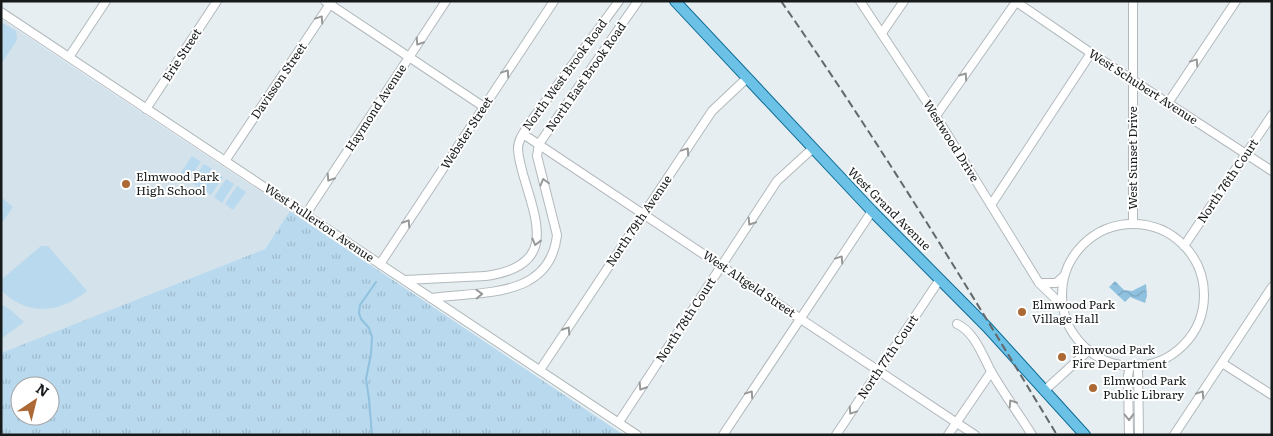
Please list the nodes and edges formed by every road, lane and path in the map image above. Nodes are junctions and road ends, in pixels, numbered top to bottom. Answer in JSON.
{"nodes":[{"id":1,"x":106,"y":1,"type":"edge"},
{"id":2,"x":218,"y":1,"type":"edge"},
{"id":3,"x":446,"y":1,"type":"edge"},
{"id":4,"x":554,"y":1,"type":"edge"},
{"id":5,"x":619,"y":1,"type":"edge"},
{"id":6,"x":638,"y":1,"type":"edge"},
{"id":7,"x":675,"y":1,"type":"edge"},
{"id":8,"x":860,"y":1,"type":"edge"},
{"id":9,"x":904,"y":1,"type":"edge"},
{"id":10,"x":1033,"y":1,"type":"edge"},
{"id":11,"x":1133,"y":1,"type":"edge"},
{"id":12,"x":1230,"y":1,"type":"edge"},
{"id":13,"x":1236,"y":1,"type":"edge"},
{"id":14,"x":329,"y":2,"type":"edge"},
{"id":15,"x":1016,"y":2,"type":"edge"},
{"id":16,"x":1027,"y":9,"type":"junction"},
{"id":17,"x":1230,"y":10,"type":"junction"},
{"id":18,"x":1,"y":12,"type":"edge"},
{"id":19,"x":882,"y":33,"type":"junction"},
{"id":20,"x":1091,"y":53,"type":"junction"},
{"id":21,"x":69,"y":57,"type":"junction"},
{"id":22,"x":409,"y":57,"type":"junction"},
{"id":23,"x":747,"y":78,"type":"junction"},
{"id":24,"x":1134,"y":81,"type":"junction"},
{"id":25,"x":1168,"y":103,"type":"junction"},
{"id":26,"x":484,"y":107,"type":"junction"},
{"id":27,"x":146,"y":109,"type":"junction"},
{"id":28,"x":1272,"y":115,"type":"edge"},
{"id":29,"x":936,"y":116,"type":"junction"},
{"id":30,"x":523,"y":134,"type":"junction"},
{"id":31,"x":539,"y":144,"type":"junction"},
{"id":32,"x":812,"y":149,"type":"junction"},
{"id":33,"x":1246,"y":154,"type":"junction"},
{"id":34,"x":225,"y":161,"type":"junction"},
{"id":35,"x":1272,"y":171,"type":"edge"},
{"id":36,"x":991,"y":205,"type":"junction"},
{"id":37,"x":872,"y":211,"type":"junction"},
{"id":38,"x":306,"y":214,"type":"junction"},
{"id":39,"x":644,"y":214,"type":"junction"},
{"id":40,"x":1133,"y":224,"type":"junction"},
{"id":41,"x":1184,"y":246,"type":"junction"},
{"id":42,"x":380,"y":264,"type":"junction"},
{"id":43,"x":722,"y":266,"type":"junction"},
{"id":44,"x":1064,"y":276,"type":"junction"},
{"id":45,"x":940,"y":279,"type":"junction"},
{"id":46,"x":404,"y":280,"type":"junction"},
{"id":47,"x":1039,"y":283,"type":"junction"},
{"id":48,"x":1272,"y":287,"type":"edge"},
{"id":49,"x":431,"y":298,"type":"junction"},
{"id":50,"x":1063,"y":306,"type":"junction"},
{"id":51,"x":800,"y":318,"type":"junction"},
{"id":52,"x":957,"y":324,"type":"dead end"},
{"id":53,"x":1089,"y":350,"type":"junction"},
{"id":54,"x":1222,"y":363,"type":"junction"},
{"id":55,"x":1134,"y":365,"type":"junction"},
{"id":56,"x":540,"y":370,"type":"junction"},
{"id":57,"x":879,"y":371,"type":"junction"},
{"id":58,"x":991,"y":372,"type":"junction"},
{"id":59,"x":1044,"y":391,"type":"junction"},
{"id":60,"x":1272,"y":396,"type":"edge"},
{"id":61,"x":619,"y":422,"type":"junction"},
{"id":62,"x":956,"y":422,"type":"junction"},
{"id":63,"x":637,"y":435,"type":"edge"},
{"id":64,"x":723,"y":435,"type":"edge"},
{"id":65,"x":836,"y":435,"type":"edge"},
{"id":66,"x":948,"y":435,"type":"edge"},
{"id":67,"x":975,"y":435,"type":"edge"},
{"id":68,"x":1032,"y":435,"type":"edge"},
{"id":69,"x":1085,"y":435,"type":"edge"},
{"id":70,"x":1129,"y":435,"type":"edge"},
{"id":71,"x":1139,"y":435,"type":"edge"},
{"id":72,"x":1174,"y":435,"type":"edge"}],
"edges":[{"from":1,"to":21,"type":"street"},
{"from":2,"to":27,"type":"street","name":"Erie Street"},
{"from":3,"to":22,"type":"street","name":"Haymond Avenue","one_way":true},
{"from":26,"to":4,"type":"street","name":"Webster Street","one_way":true},
{"from":5,"to":30,"type":"street","name":"North West Brook Road"},
{"from":6,"to":31,"type":"street","name":"North East Brook Road"},
{"from":7,"to":23,"type":"main road","name":"West Grand Avenue"},
{"from":8,"to":19,"type":"street","name":"Westwood Drive"},
{"from":9,"to":19,"type":"street"},
{"from":10,"to":16,"type":"street"},
{"from":11,"to":24,"type":"street","name":"West Sunset Drive"},
{"from":12,"to":17,"type":"street"},
{"from":13,"to":17,"type":"street"},
{"from":14,"to":22,"type":"street"},
{"from":34,"to":14,"type":"street","name":"Davisson Street","one_way":true},
{"from":15,"to":16,"type":"street","name":"West Schubert Avenue"},
{"from":29,"to":15,"type":"street","one_way":true},
{"from":16,"to":20,"type":"street","name":"West Schubert Avenue"},
{"from":25,"to":17,"type":"street","one_way":true},
{"from":18,"to":21,"type":"street","name":"West Fullerton Avenue"},
{"from":19,"to":29,"type":"street","name":"Westwood Drive"},
{"from":20,"to":24,"type":"street","name":"West Schubert Avenue"},
{"from":20,"to":36,"type":"street"},
{"from":21,"to":27,"type":"street","name":"West Fullerton Avenue"},
{"from":22,"to":26,"type":"street"},
{"from":22,"to":38,"type":"street","name":"Haymond Avenue","one_way":true},
{"from":23,"to":32,"type":"main road","name":"West Grand Avenue"},
{"from":39,"to":23,"type":"street","name":"North 79th Avenue","one_way":true},
{"from":24,"to":25,"type":"street","name":"West Schubert Avenue"},
{"from":24,"to":40,"type":"street","name":"West Sunset Drive"},
{"from":25,"to":33,"type":"street","name":"West Schubert Avenue"},
{"from":42,"to":26,"type":"street","name":"Webster Street","one_way":true},
{"from":27,"to":34,"type":"street","name":"West Fullerton Avenue"},
{"from":28,"to":33,"type":"street","name":"North 76th Court"},
{"from":29,"to":36,"type":"street","name":"Westwood Drive"},
{"from":30,"to":31,"type":"street","name":"West Altgeld Street"},
{"from":30,"to":46,"type":"street","name":"North West Brook Road","one_way":true},
{"from":31,"to":39,"type":"street","name":"West Altgeld Street"},
{"from":49,"to":31,"type":"street","name":"North East Brook Road","one_way":true},
{"from":32,"to":37,"type":"main road","name":"West Grand Avenue"},
{"from":32,"to":43,"type":"street","name":"North 78th Court","one_way":true},
{"from":33,"to":35,"type":"street","name":"West Schubert Avenue"},
{"from":33,"to":41,"type":"street","name":"North 76th Court"},
{"from":34,"to":38,"type":"street","name":"West Fullerton Avenue"},
{"from":36,"to":47,"type":"street","name":"Westwood Drive"},
{"from":37,"to":45,"type":"main road","name":"West Grand Avenue"},
{"from":51,"to":37,"type":"street","one_way":true},
{"from":38,"to":42,"type":"street","name":"West Fullerton Avenue"},
{"from":39,"to":43,"type":"street","name":"West Altgeld Street"},
{"from":56,"to":39,"type":"street","name":"North 79th Avenue","one_way":true},
{"from":40,"to":41,"type":"street"},
{"from":40,"to":44,"type":"street"},
{"from":41,"to":55,"type":"street"},
{"from":42,"to":46,"type":"street","name":"West Fullerton Avenue"},
{"from":43,"to":51,"type":"street","name":"West Altgeld Street"},
{"from":43,"to":61,"type":"street","name":"North 78th Court","one_way":true},
{"from":44,"to":47,"type":"street"},
{"from":44,"to":50,"type":"street"},
{"from":45,"to":57,"type":"street","name":"North 77th Court"},
{"from":45,"to":59,"type":"main road","name":"West Grand Avenue"},
{"from":46,"to":49,"type":"street","name":"West Fullerton Avenue"},
{"from":47,"to":50,"type":"street","name":"Westwood Drive"},
{"from":48,"to":54,"type":"street"},
{"from":49,"to":56,"type":"street","name":"West Fullerton Avenue"},
{"from":50,"to":53,"type":"street"},
{"from":51,"to":57,"type":"street","name":"West Altgeld Street"},
{"from":64,"to":51,"type":"street","one_way":true},
{"from":52,"to":58,"type":"street"},
{"from":53,"to":55,"type":"street"},
{"from":53,"to":59,"type":"street"},
{"from":54,"to":60,"type":"street"},
{"from":72,"to":54,"type":"street","one_way":true},
{"from":55,"to":70,"type":"street","one_way":true},
{"from":55,"to":71,"type":"street"},
{"from":56,"to":61,"type":"street","name":"West Fullerton Avenue"},
{"from":57,"to":62,"type":"street","name":"West Altgeld Street"},
{"from":57,"to":65,"type":"street","name":"North 77th Court","one_way":true},
{"from":58,"to":62,"type":"street"},
{"from":68,"to":58,"type":"street","one_way":true},
{"from":59,"to":69,"type":"main road","name":"West Grand Avenue"},
{"from":61,"to":63,"type":"street","name":"West Fullerton Avenue"},
{"from":62,"to":66,"type":"street"},
{"from":62,"to":67,"type":"street","name":"West Altgeld Street"}]}
